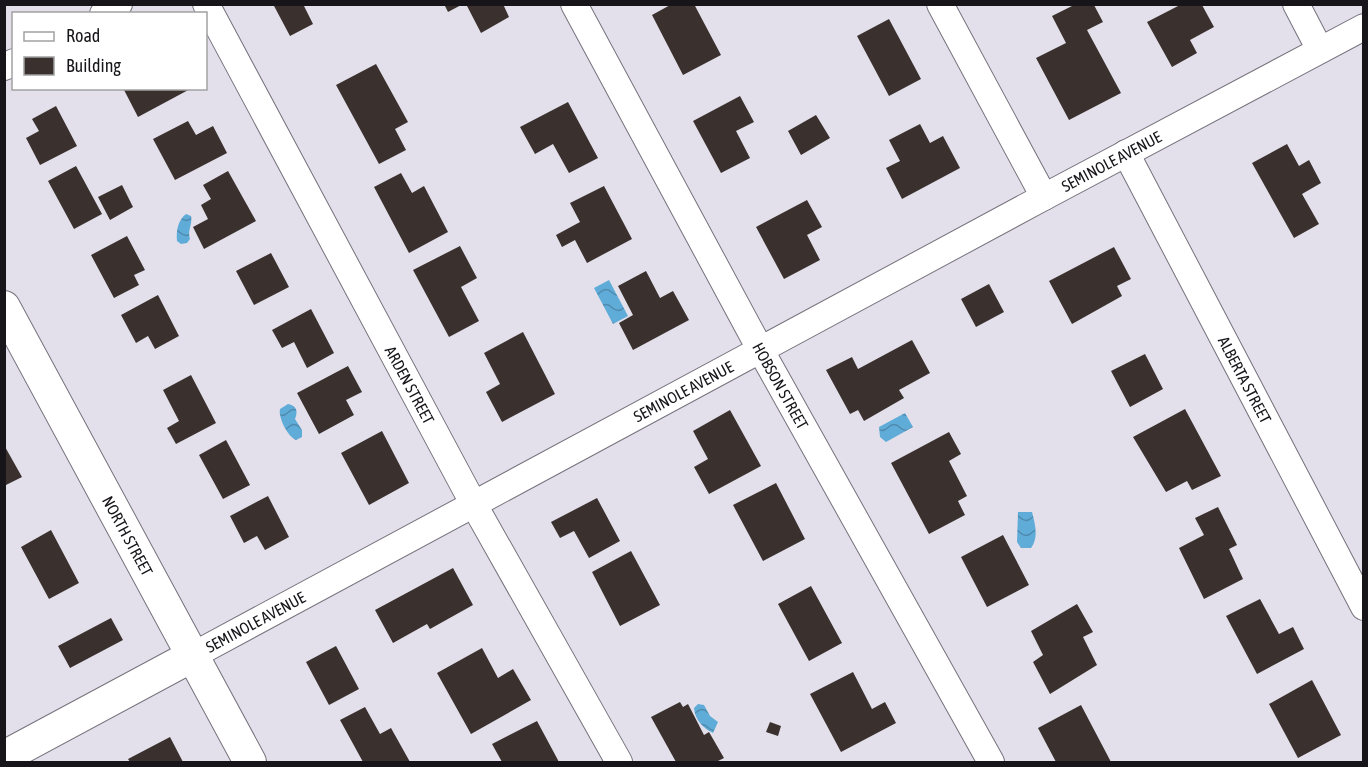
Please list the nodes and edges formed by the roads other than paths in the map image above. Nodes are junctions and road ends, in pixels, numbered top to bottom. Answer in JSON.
{"nodes":[{"id":1,"x":119,"y":4,"type":"edge"},
{"id":2,"x":206,"y":4,"type":"edge"},
{"id":3,"x":574,"y":4,"type":"edge"},
{"id":4,"x":940,"y":4,"type":"edge"},
{"id":5,"x":1296,"y":4,"type":"edge"},
{"id":6,"x":106,"y":12,"type":"edge"},
{"id":7,"x":1364,"y":27,"type":"edge"},
{"id":8,"x":1320,"y":50,"type":"junction"},
{"id":9,"x":1126,"y":153,"type":"junction"},
{"id":10,"x":1044,"y":197,"type":"junction"},
{"id":11,"x":4,"y":307,"type":"edge"},
{"id":12,"x":760,"y":349,"type":"junction"},
{"id":13,"x":473,"y":503,"type":"junction"},
{"id":14,"x":1364,"y":607,"type":"edge"},
{"id":15,"x":192,"y":656,"type":"junction"},
{"id":16,"x":4,"y":757,"type":"edge"},
{"id":17,"x":250,"y":762,"type":"edge"},
{"id":18,"x":619,"y":762,"type":"edge"},
{"id":19,"x":991,"y":762,"type":"edge"}],
"edges":[{"from":1,"to":6,"type":"street"},
{"from":2,"to":13,"type":"street","name":"ARDEN STREET"},
{"from":3,"to":12,"type":"street","name":"HOBSON STREET"},
{"from":4,"to":10,"type":"street"},
{"from":5,"to":8,"type":"street"},
{"from":7,"to":8,"type":"street","name":"SEMINOLE AVENUE"},
{"from":8,"to":9,"type":"street","name":"SEMINOLE AVENUE"},
{"from":9,"to":10,"type":"street","name":"SEMINOLE AVENUE"},
{"from":9,"to":14,"type":"street","name":"ALBERTA STREET"},
{"from":10,"to":12,"type":"street","name":"SEMINOLE AVENUE"},
{"from":11,"to":15,"type":"street","name":"NORTH STREET"},
{"from":12,"to":13,"type":"street","name":"SEMINOLE AVENUE"},
{"from":12,"to":19,"type":"street","name":"HOBSON STREET"},
{"from":13,"to":15,"type":"street","name":"SEMINOLE AVENUE"},
{"from":13,"to":18,"type":"street","name":"ARDEN STREET"},
{"from":15,"to":16,"type":"street","name":"SEMINOLE AVENUE"},
{"from":15,"to":17,"type":"street","name":"NORTH STREET"}]}
